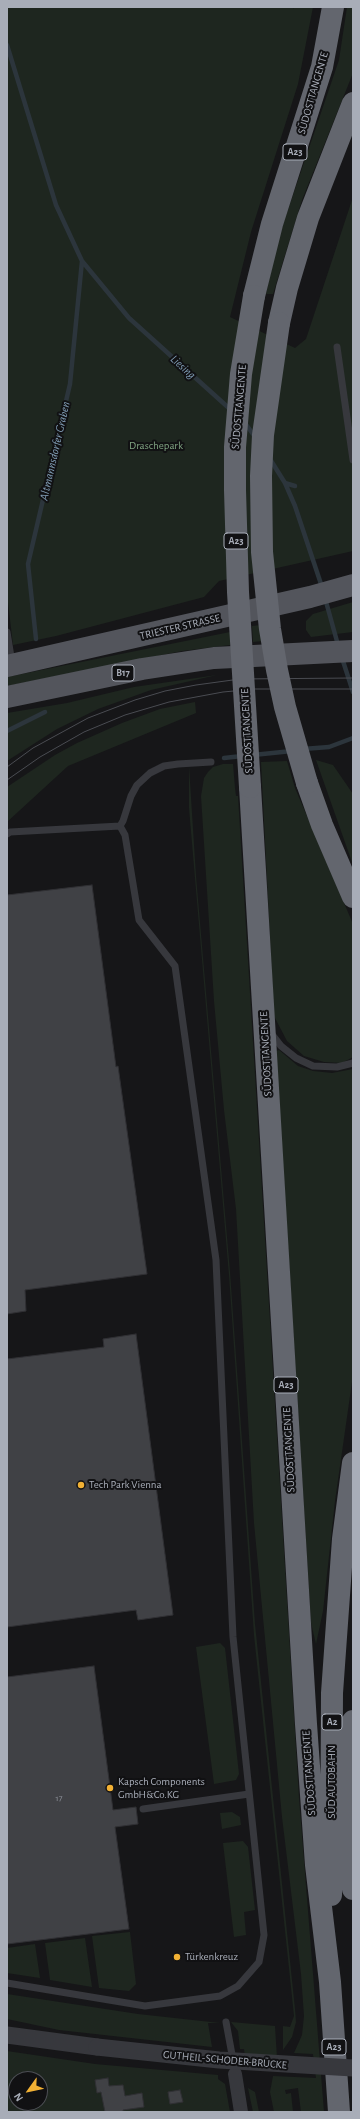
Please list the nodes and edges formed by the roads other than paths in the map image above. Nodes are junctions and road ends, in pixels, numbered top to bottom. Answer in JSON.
{"nodes":[{"id":1,"x":333,"y":7,"type":"edge"},
{"id":2,"x":353,"y":103,"type":"edge"},
{"id":3,"x":347,"y":122,"type":"edge"},
{"id":4,"x":338,"y":347,"type":"dead end"},
{"id":5,"x":353,"y":460,"type":"edge"},
{"id":6,"x":343,"y":588,"type":"edge"},
{"id":7,"x":7,"y":632,"type":"edge"},
{"id":8,"x":351,"y":651,"type":"edge"},
{"id":9,"x":10,"y":666,"type":"edge"},
{"id":10,"x":7,"y":697,"type":"edge"},
{"id":11,"x":211,"y":762,"type":"dead end"},
{"id":12,"x":120,"y":826,"type":"junction"},
{"id":13,"x":7,"y":834,"type":"edge"},
{"id":14,"x":353,"y":897,"type":"edge"},
{"id":15,"x":264,"y":1024,"type":"junction"},
{"id":16,"x":353,"y":1063,"type":"edge"},
{"id":17,"x":353,"y":1463,"type":"edge"},
{"id":18,"x":353,"y":1721,"type":"edge"},
{"id":19,"x":249,"y":1794,"type":"junction"},
{"id":20,"x":142,"y":1809,"type":"dead end"},
{"id":21,"x":353,"y":1889,"type":"edge"},
{"id":22,"x":330,"y":1982,"type":"junction"},
{"id":23,"x":7,"y":1983,"type":"edge"},
{"id":24,"x":226,"y":2022,"type":"dead end"},
{"id":25,"x":7,"y":2029,"type":"edge"},
{"id":26,"x":7,"y":2035,"type":"edge"},
{"id":27,"x":46,"y":2041,"type":"junction"},
{"id":28,"x":353,"y":2068,"type":"edge"},
{"id":29,"x":235,"y":2074,"type":"joint"},
{"id":30,"x":241,"y":2112,"type":"edge"},
{"id":31,"x":339,"y":2112,"type":"edge"}],
"edges":[{"from":1,"to":15,"type":"highway","name":"SÜDOSTTANGENTE","number":"A23","bridge":true},
{"from":2,"to":3,"type":"highway","number":"A23"},
{"from":3,"to":14,"type":"highway","number":"A23","bridge":true},
{"from":4,"to":5,"type":"lane"},
{"from":6,"to":9,"type":"main road","name":"TRIESTER STRASSE"},
{"from":7,"to":9,"type":"lane"},
{"from":8,"to":10,"type":"main road","number":"B17"},
{"from":11,"to":12,"type":"lane"},
{"from":12,"to":13,"type":"lane"},
{"from":12,"to":19,"type":"lane"},
{"from":15,"to":16,"type":"lane"},
{"from":15,"to":22,"type":"highway","name":"SÜDOSTTANGENTE","number":"A23"},
{"from":17,"to":22,"type":"highway","name":"SÜD AUTOBAHN","number":"A2"},
{"from":18,"to":21,"type":"highway","name":"SÜD AUTOBAHN","number":"A2"},
{"from":19,"to":20,"type":"lane"},
{"from":19,"to":23,"type":"lane"},
{"from":22,"to":31,"type":"highway","name":"SÜDOSTTANGENTE","number":"A23"},
{"from":24,"to":29,"type":"lane"},
{"from":25,"to":27,"type":"street"},
{"from":26,"to":27,"type":"street"},
{"from":27,"to":28,"type":"street","name":"GUTHEIL-SCHODER-BRÜCKE","bridge":true},
{"from":29,"to":30,"type":"street"}]}
